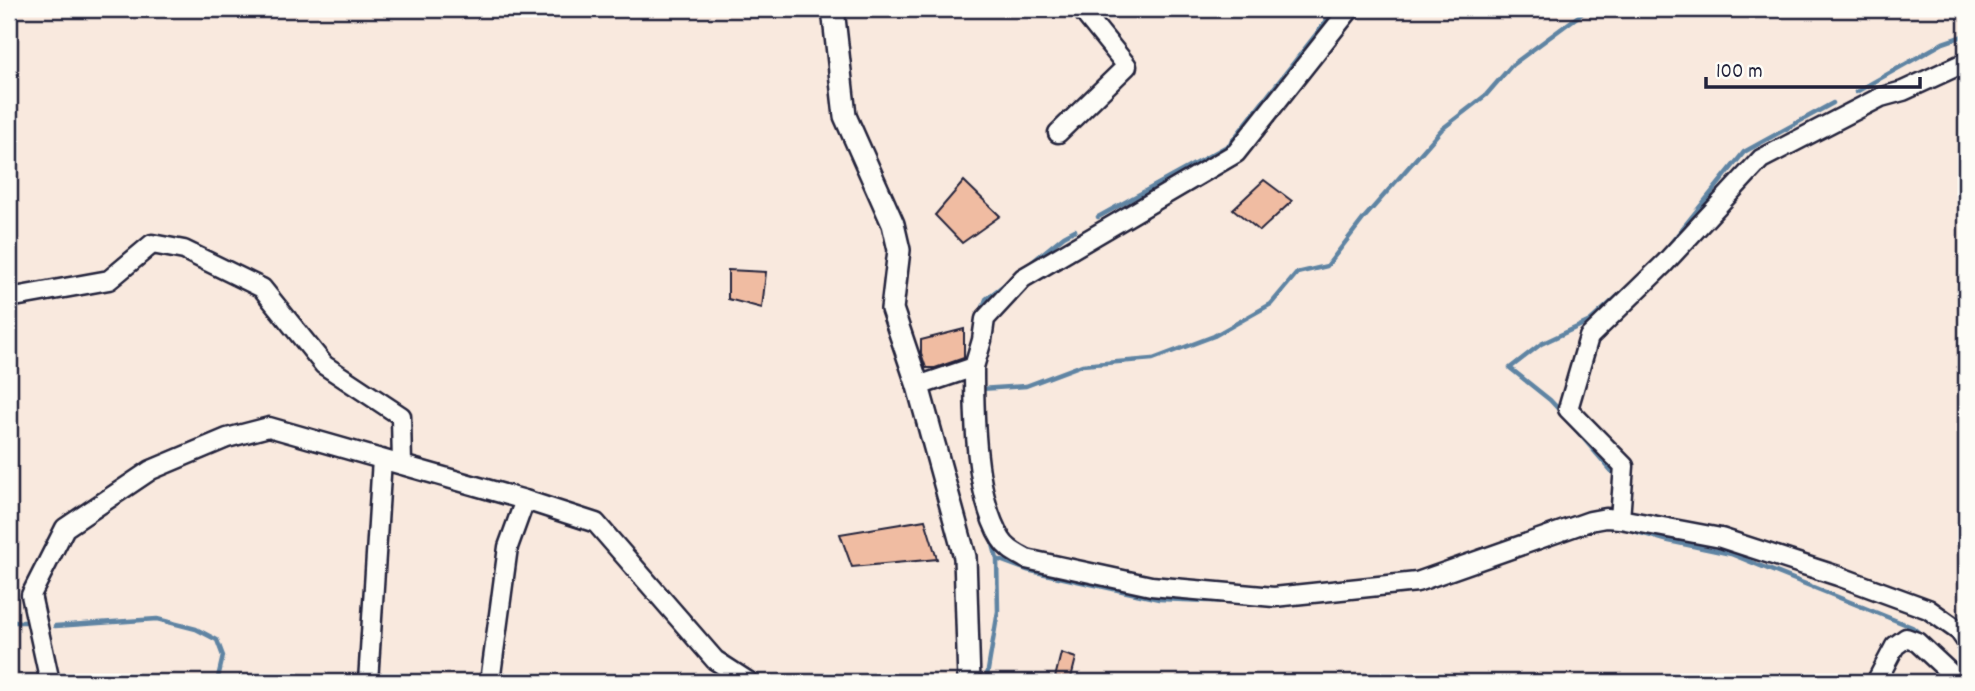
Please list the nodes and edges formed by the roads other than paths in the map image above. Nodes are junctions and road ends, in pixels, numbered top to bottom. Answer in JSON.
{"nodes":[{"id":1,"x":833,"y":9,"type":"edge"},
{"id":2,"x":1080,"y":9,"type":"edge"},
{"id":3,"x":1350,"y":9,"type":"edge"},
{"id":4,"x":1966,"y":62,"type":"edge"},
{"id":5,"x":1058,"y":134,"type":"dead end"},
{"id":6,"x":9,"y":298,"type":"edge"},
{"id":7,"x":974,"y":373,"type":"junction"},
{"id":8,"x":918,"y":386,"type":"junction"},
{"id":9,"x":382,"y":459,"type":"junction"},
{"id":10,"x":402,"y":465,"type":"junction"},
{"id":11,"x":525,"y":500,"type":"junction"},
{"id":12,"x":1615,"y":518,"type":"junction"},
{"id":13,"x":1966,"y":641,"type":"edge"},
{"id":14,"x":50,"y":682,"type":"edge"},
{"id":15,"x":368,"y":682,"type":"edge"},
{"id":16,"x":489,"y":682,"type":"edge"},
{"id":17,"x":749,"y":682,"type":"edge"},
{"id":18,"x":969,"y":682,"type":"edge"},
{"id":19,"x":1876,"y":682,"type":"edge"},
{"id":20,"x":1960,"y":682,"type":"edge"}],
"edges":[{"from":1,"to":8,"type":"street"},
{"from":2,"to":5,"type":"street"},
{"from":3,"to":7,"type":"street"},
{"from":4,"to":12,"type":"street"},
{"from":6,"to":10,"type":"street"},
{"from":7,"to":8,"type":"street"},
{"from":7,"to":12,"type":"street"},
{"from":8,"to":18,"type":"street"},
{"from":9,"to":10,"type":"street"},
{"from":9,"to":14,"type":"street"},
{"from":9,"to":15,"type":"street"},
{"from":10,"to":11,"type":"street"},
{"from":11,"to":16,"type":"street"},
{"from":11,"to":17,"type":"street"},
{"from":12,"to":13,"type":"street"},
{"from":19,"to":20,"type":"street"}]}
